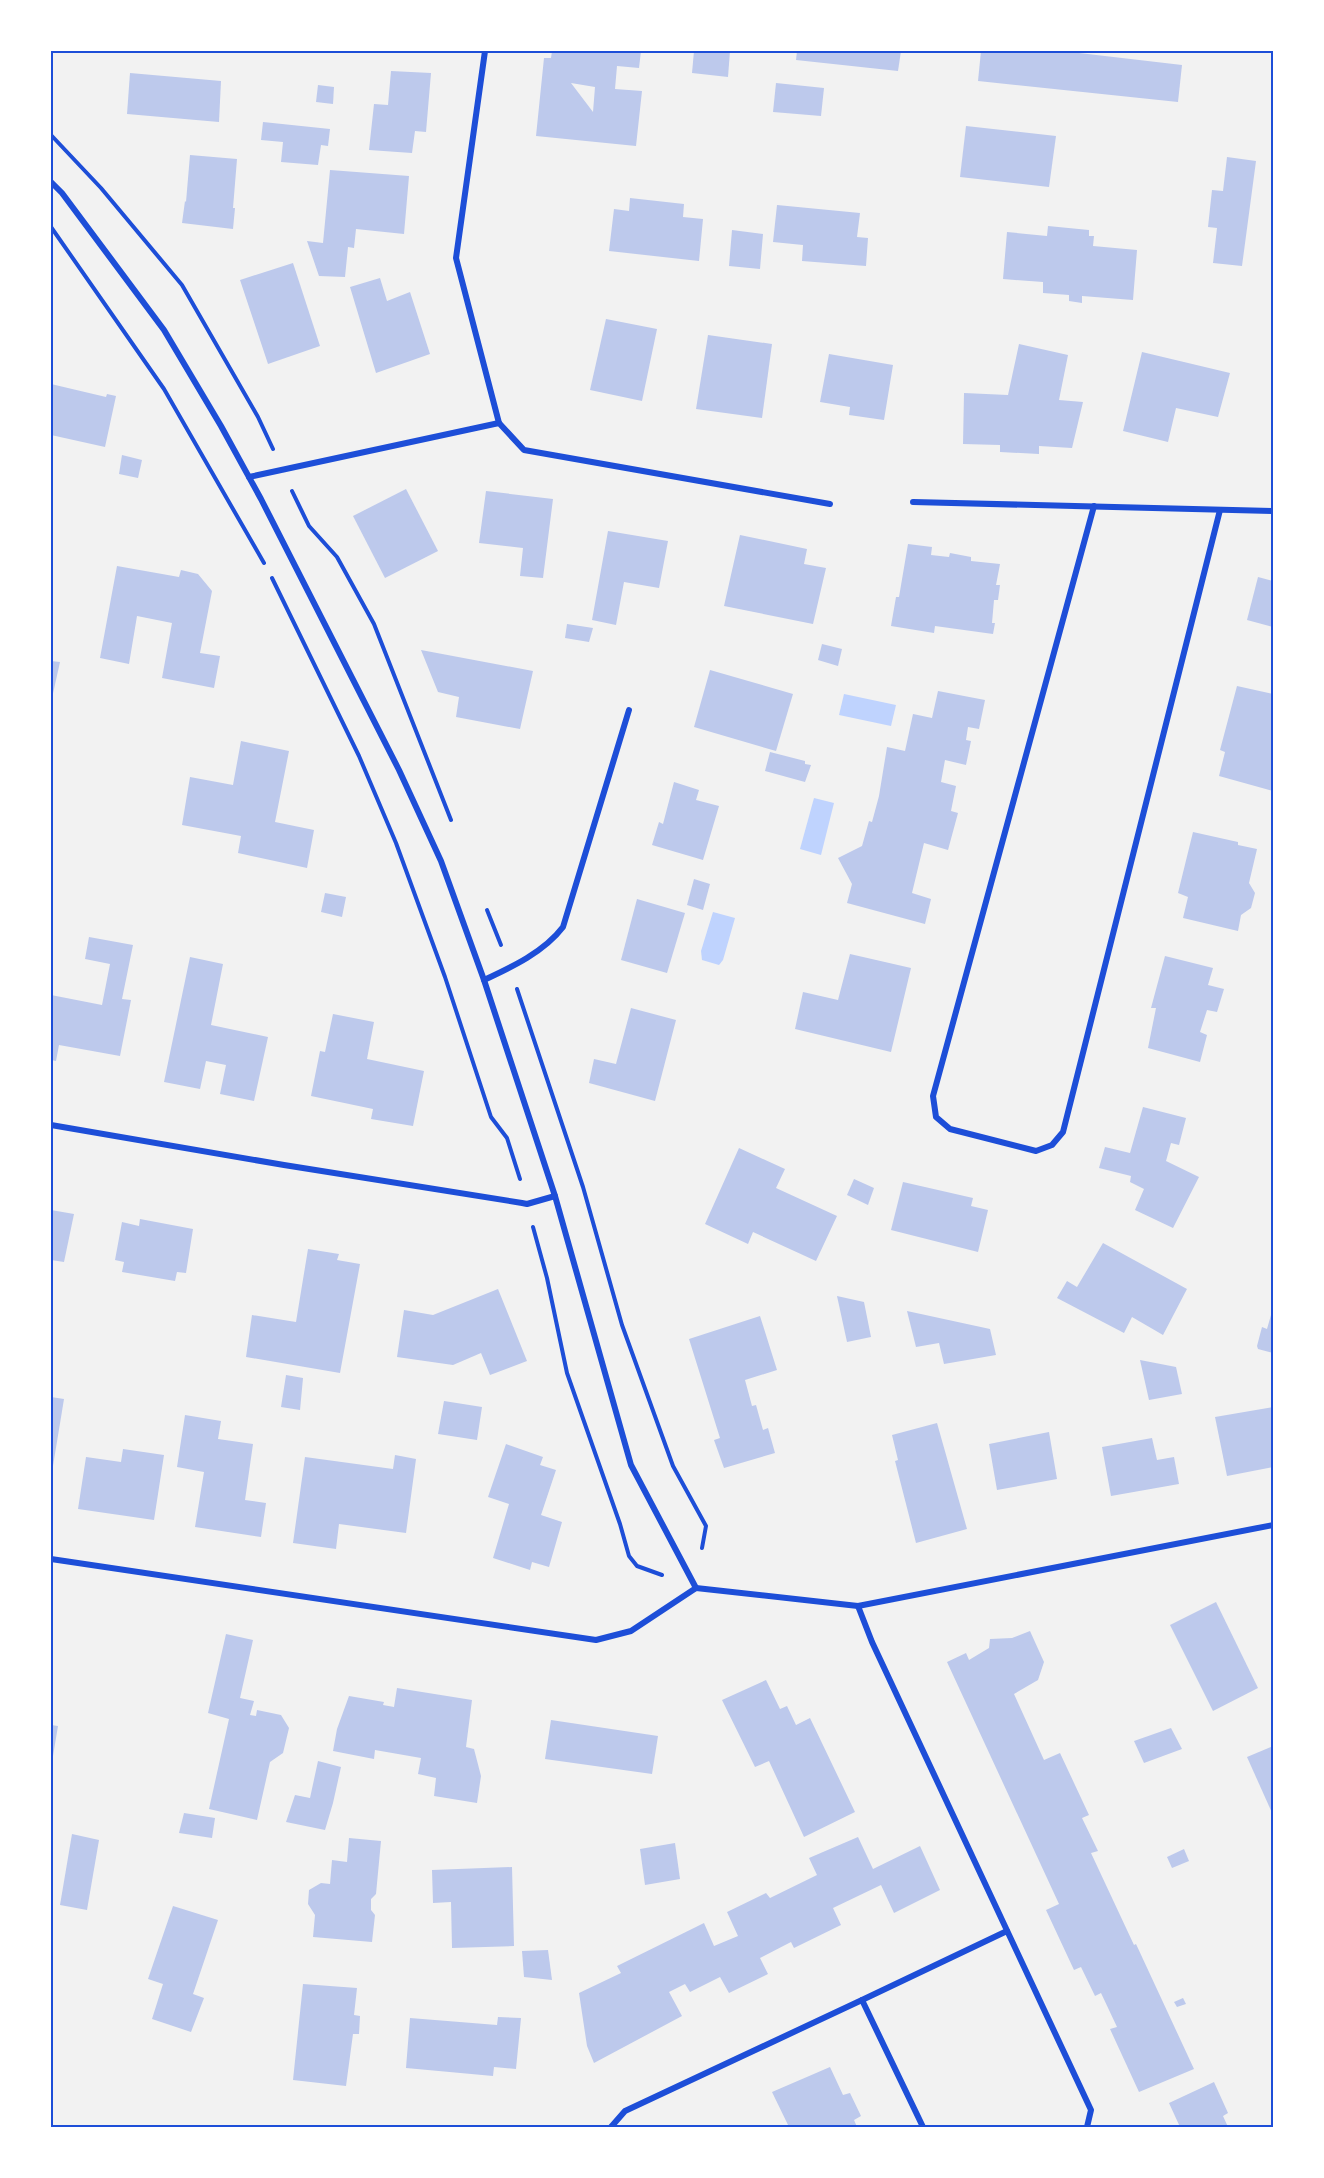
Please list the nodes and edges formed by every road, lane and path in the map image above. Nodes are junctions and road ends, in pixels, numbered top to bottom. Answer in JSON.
{"nodes":[{"id":1,"x":485,"y":51,"type":"edge"},
{"id":2,"x":51,"y":182,"type":"edge"},
{"id":3,"x":51,"y":227,"type":"edge"},
{"id":4,"x":499,"y":423,"type":"junction"},
{"id":5,"x":249,"y":477,"type":"junction"},
{"id":6,"x":913,"y":502,"type":"dead end"},
{"id":7,"x":830,"y":504,"type":"dead end"},
{"id":8,"x":1095,"y":506,"type":"junction"},
{"id":9,"x":1220,"y":510,"type":"junction"},
{"id":10,"x":1273,"y":511,"type":"edge"},
{"id":11,"x":265,"y":564,"type":"dead end"},
{"id":12,"x":270,"y":575,"type":"dead end"},
{"id":13,"x":629,"y":710,"type":"dead end"},
{"id":14,"x":484,"y":980,"type":"junction"},
{"id":15,"x":51,"y":1125,"type":"edge"},
{"id":16,"x":555,"y":1196,"type":"junction"},
{"id":17,"x":527,"y":1204,"type":"junction"},
{"id":18,"x":1273,"y":1525,"type":"edge"},
{"id":19,"x":51,"y":1559,"type":"edge"},
{"id":20,"x":696,"y":1588,"type":"junction"},
{"id":21,"x":858,"y":1606,"type":"junction"},
{"id":22,"x":1007,"y":1931,"type":"junction"},
{"id":23,"x":862,"y":2000,"type":"junction"},
{"id":24,"x":611,"y":2127,"type":"edge"},
{"id":25,"x":923,"y":2127,"type":"edge"},
{"id":26,"x":1087,"y":2127,"type":"edge"}],
"edges":[{"from":1,"to":4,"type":"street"},
{"from":2,"to":5,"type":"street"},
{"from":3,"to":11,"type":"path"},
{"from":4,"to":5,"type":"street"},
{"from":4,"to":7,"type":"street"},
{"from":5,"to":14,"type":"street"},
{"from":6,"to":8,"type":"street"},
{"from":8,"to":9,"type":"street"},
{"from":8,"to":9,"type":"street"},
{"from":9,"to":10,"type":"street"},
{"from":12,"to":17,"type":"path"},
{"from":13,"to":14,"type":"street"},
{"from":14,"to":16,"type":"street"},
{"from":15,"to":17,"type":"street"},
{"from":16,"to":17,"type":"street"},
{"from":16,"to":20,"type":"street"},
{"from":17,"to":20,"type":"path"},
{"from":18,"to":21,"type":"street"},
{"from":19,"to":20,"type":"street"},
{"from":20,"to":21,"type":"street"},
{"from":21,"to":22,"type":"street"},
{"from":22,"to":23,"type":"street"},
{"from":22,"to":26,"type":"street"},
{"from":23,"to":24,"type":"street"},
{"from":23,"to":25,"type":"street"}]}
